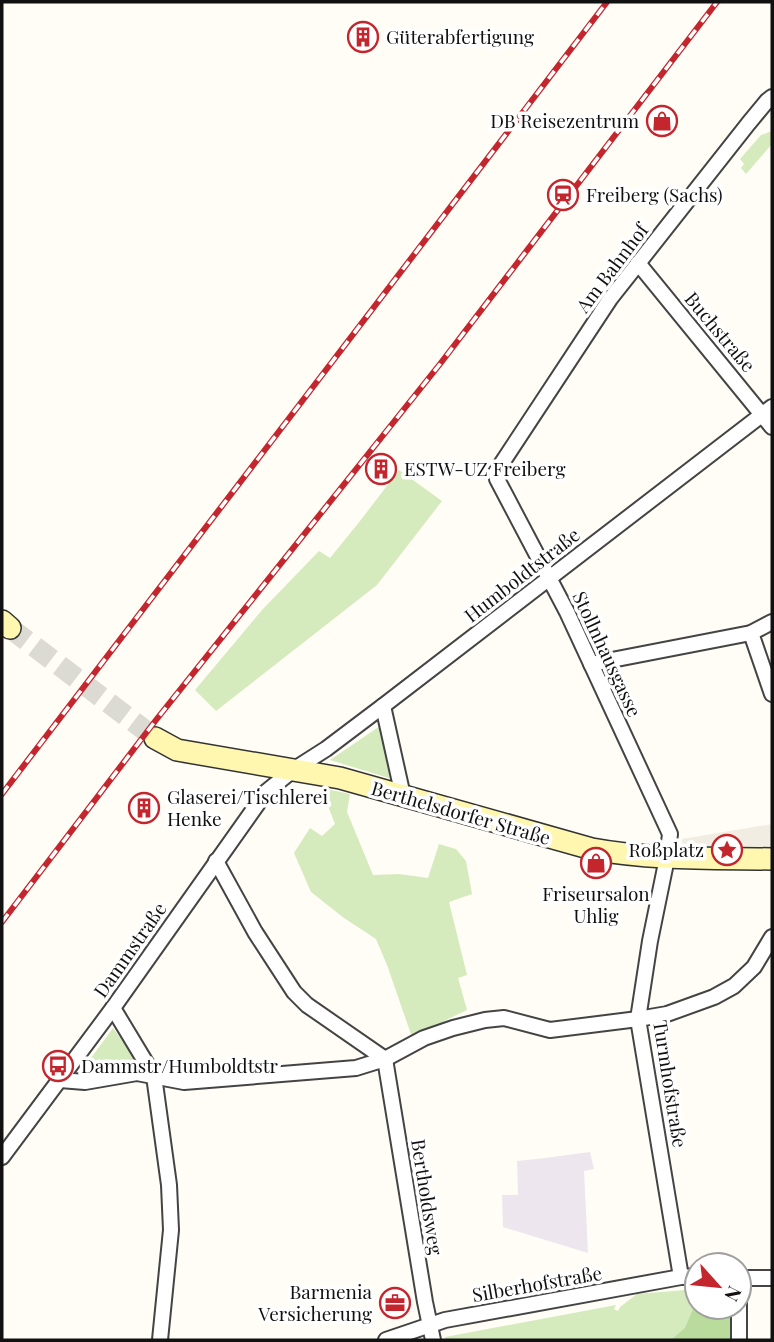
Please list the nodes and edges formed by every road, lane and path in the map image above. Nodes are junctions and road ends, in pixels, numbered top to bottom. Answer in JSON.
{"nodes":[{"id":1,"x":772,"y":97,"type":"edge"},
{"id":2,"x":638,"y":263,"type":"junction"},
{"id":3,"x":767,"y":411,"type":"edge"},
{"id":4,"x":772,"y":427,"type":"edge"},
{"id":5,"x":496,"y":472,"type":"joint"},
{"id":6,"x":550,"y":578,"type":"junction"},
{"id":7,"x":772,"y":622,"type":"edge"},
{"id":8,"x":751,"y":633,"type":"junction"},
{"id":9,"x":591,"y":664,"type":"junction"},
{"id":10,"x":772,"y":694,"type":"edge"},
{"id":11,"x":383,"y":706,"type":"junction"},
{"id":12,"x":155,"y":738,"type":"tunnel mouth"},
{"id":13,"x":293,"y":770,"type":"junction"},
{"id":14,"x":404,"y":796,"type":"junction"},
{"id":15,"x":667,"y":858,"type":"junction"},
{"id":16,"x":772,"y":859,"type":"edge"},
{"id":17,"x":216,"y":861,"type":"junction"},
{"id":18,"x":772,"y":937,"type":"edge"},
{"id":19,"x":113,"y":1008,"type":"junction"},
{"id":20,"x":638,"y":1019,"type":"junction"},
{"id":21,"x":385,"y":1059,"type":"junction"},
{"id":22,"x":154,"y":1076,"type":"junction"},
{"id":23,"x":60,"y":1080,"type":"junction"},
{"id":24,"x":2,"y":1157,"type":"edge"},
{"id":25,"x":681,"y":1277,"type":"joint"},
{"id":26,"x":753,"y":1278,"type":"edge"},
{"id":27,"x":772,"y":1278,"type":"edge"},
{"id":28,"x":740,"y":1321,"type":"edge"},
{"id":29,"x":429,"y":1325,"type":"junction"},
{"id":30,"x":160,"y":1340,"type":"edge"},
{"id":31,"x":386,"y":1340,"type":"edge"},
{"id":32,"x":433,"y":1340,"type":"edge"},
{"id":33,"x":740,"y":1340,"type":"edge"}],
"edges":[{"from":1,"to":2,"type":"street","name":"Am Bahnhof"},
{"from":2,"to":3,"type":"street","name":"Buchstraße"},
{"from":2,"to":5,"type":"street","name":"Am Bahnhof"},
{"from":3,"to":4,"type":"street","name":"Buchstraße"},
{"from":3,"to":6,"type":"street","name":"Humboldtstraße"},
{"from":5,"to":6,"type":"street","name":"Stollnhausgasse"},
{"from":6,"to":9,"type":"street","name":"Stollnhausgasse"},
{"from":6,"to":11,"type":"street","name":"Humboldtstraße"},
{"from":7,"to":8,"type":"street"},
{"from":8,"to":9,"type":"street"},
{"from":8,"to":10,"type":"street"},
{"from":9,"to":15,"type":"street","name":"Stollnhausgasse"},
{"from":11,"to":13,"type":"street","name":"Humboldtstraße"},
{"from":11,"to":14,"type":"street"},
{"from":12,"to":13,"type":"street","name":"Berthelsdorfer Straße"},
{"from":13,"to":14,"type":"street","name":"Berthelsdorfer Straße"},
{"from":13,"to":17,"type":"street","name":"Dammstraße"},
{"from":14,"to":15,"type":"street","name":"Berthelsdorfer Straße"},
{"from":15,"to":16,"type":"street","name":"Berthelsdorfer Straße"},
{"from":15,"to":20,"type":"street","name":"Turmhofstraße"},
{"from":17,"to":19,"type":"street","name":"Dammstraße"},
{"from":17,"to":21,"type":"street"},
{"from":18,"to":20,"type":"street"},
{"from":19,"to":22,"type":"street"},
{"from":19,"to":23,"type":"street","name":"Dammstraße"},
{"from":20,"to":21,"type":"street"},
{"from":20,"to":25,"type":"street","name":"Turmhofstraße"},
{"from":21,"to":22,"type":"street"},
{"from":21,"to":29,"type":"street","name":"Bertholdsweg"},
{"from":22,"to":23,"type":"street"},
{"from":22,"to":30,"type":"street"},
{"from":23,"to":24,"type":"street","name":"Dammstraße"},
{"from":25,"to":29,"type":"street","name":"Silberhofstraße"},
{"from":26,"to":27,"type":"street"},
{"from":28,"to":33,"type":"street"},
{"from":29,"to":31,"type":"street","name":"Silberhofstraße"},
{"from":29,"to":32,"type":"street","name":"Bertholdsweg"}]}
